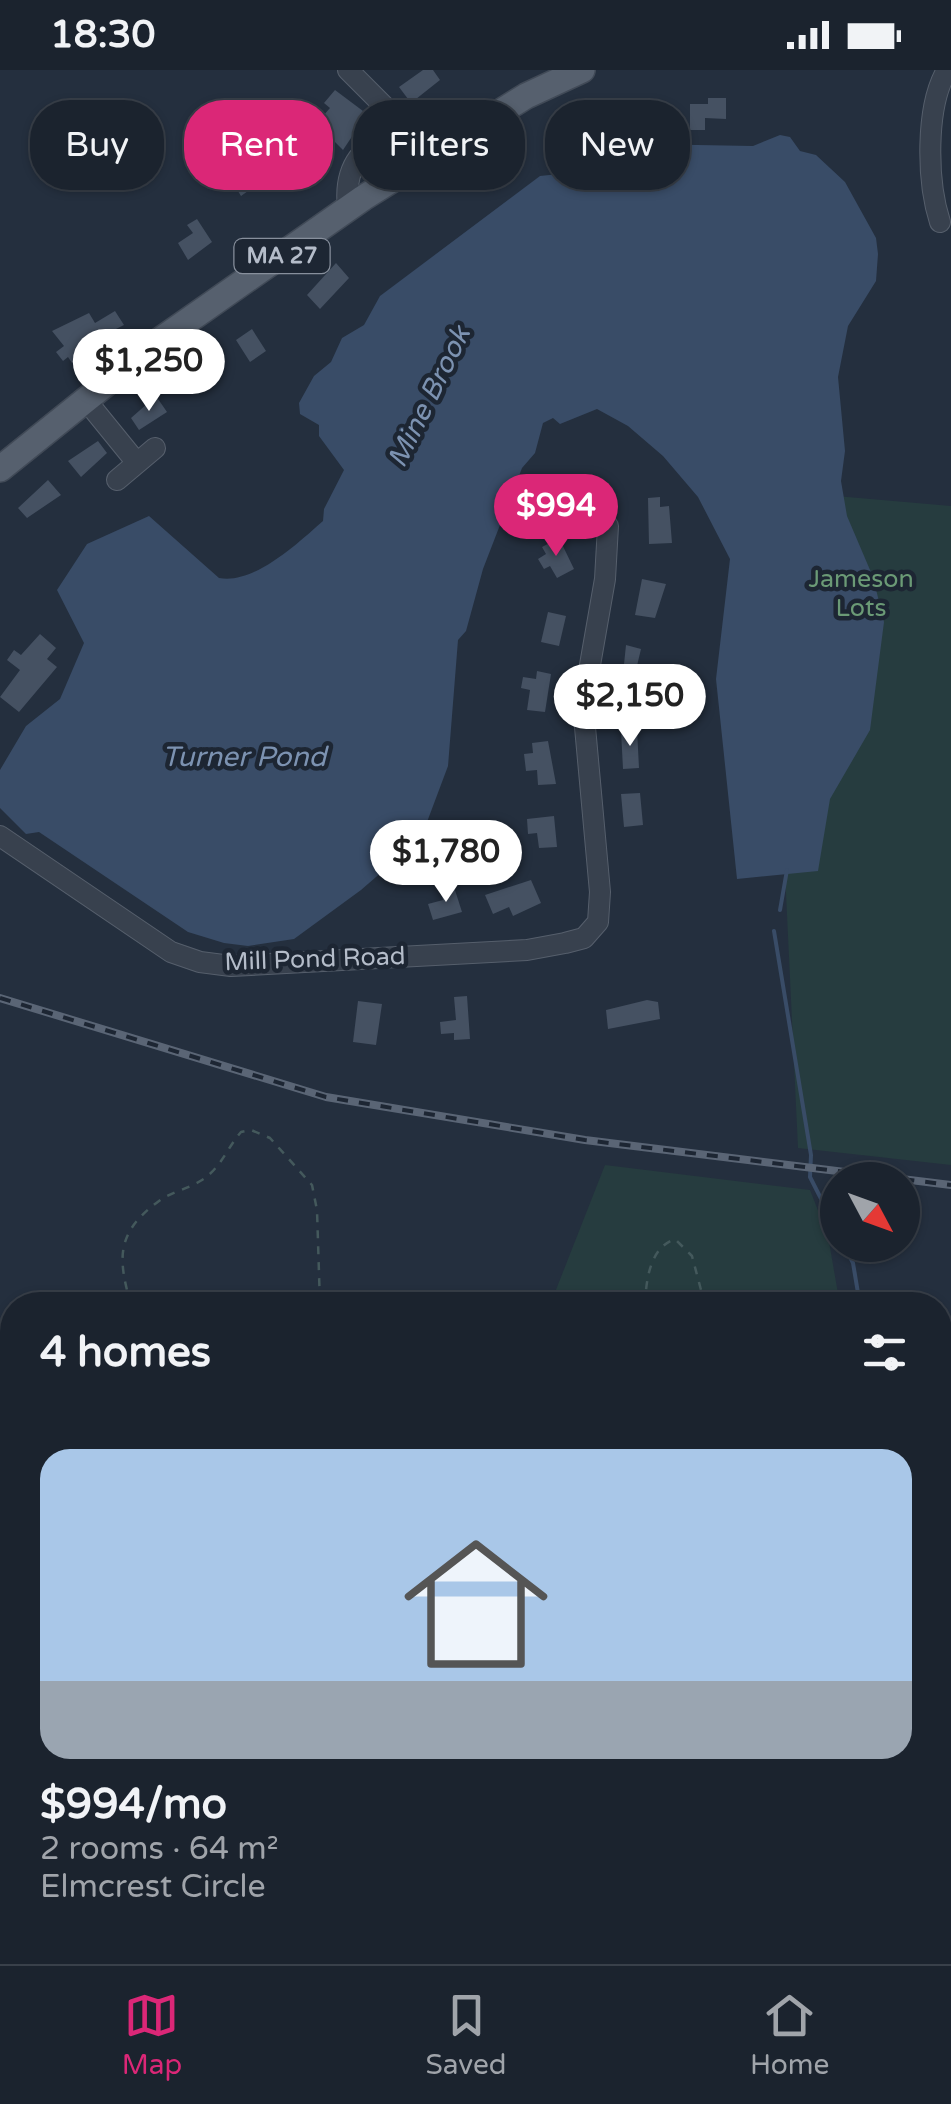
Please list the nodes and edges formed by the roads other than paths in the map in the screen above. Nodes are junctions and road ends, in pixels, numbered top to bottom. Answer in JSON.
{"nodes":[{"id":1,"x":348,"y":70,"type":"edge"},
{"id":2,"x":582,"y":70,"type":"edge"},
{"id":3,"x":947,"y":70,"type":"edge"},
{"id":4,"x":378,"y":100,"type":"edge"},
{"id":5,"x":519,"y":100,"type":"edge"},
{"id":6,"x":353,"y":164,"type":"edge"},
{"id":7,"x":375,"y":190,"type":"edge"},
{"id":8,"x":348,"y":208,"type":"junction"},
{"id":9,"x":940,"y":222,"type":"dead end"},
{"id":10,"x":86,"y":399,"type":"junction"},
{"id":11,"x":155,"y":448,"type":"dead end"},
{"id":12,"x":137,"y":462,"type":"junction"},
{"id":13,"x":0,"y":469,"type":"edge"},
{"id":14,"x":117,"y":480,"type":"dead end"},
{"id":15,"x":608,"y":526,"type":"dead end"},
{"id":16,"x":0,"y":836,"type":"edge"}],
"edges":[{"from":1,"to":4,"type":"street"},
{"from":2,"to":5,"type":"main road","number":"MA 27"},
{"from":3,"to":9,"type":"street"},
{"from":6,"to":8,"type":"street"},
{"from":7,"to":8,"type":"main road","number":"MA 27"},
{"from":8,"to":10,"type":"main road","number":"MA 27"},
{"from":10,"to":12,"type":"street"},
{"from":10,"to":13,"type":"main road","number":"MA 27"},
{"from":11,"to":12,"type":"street"},
{"from":12,"to":14,"type":"street"},
{"from":15,"to":16,"type":"street","name":"Mill Pond Road"}]}
